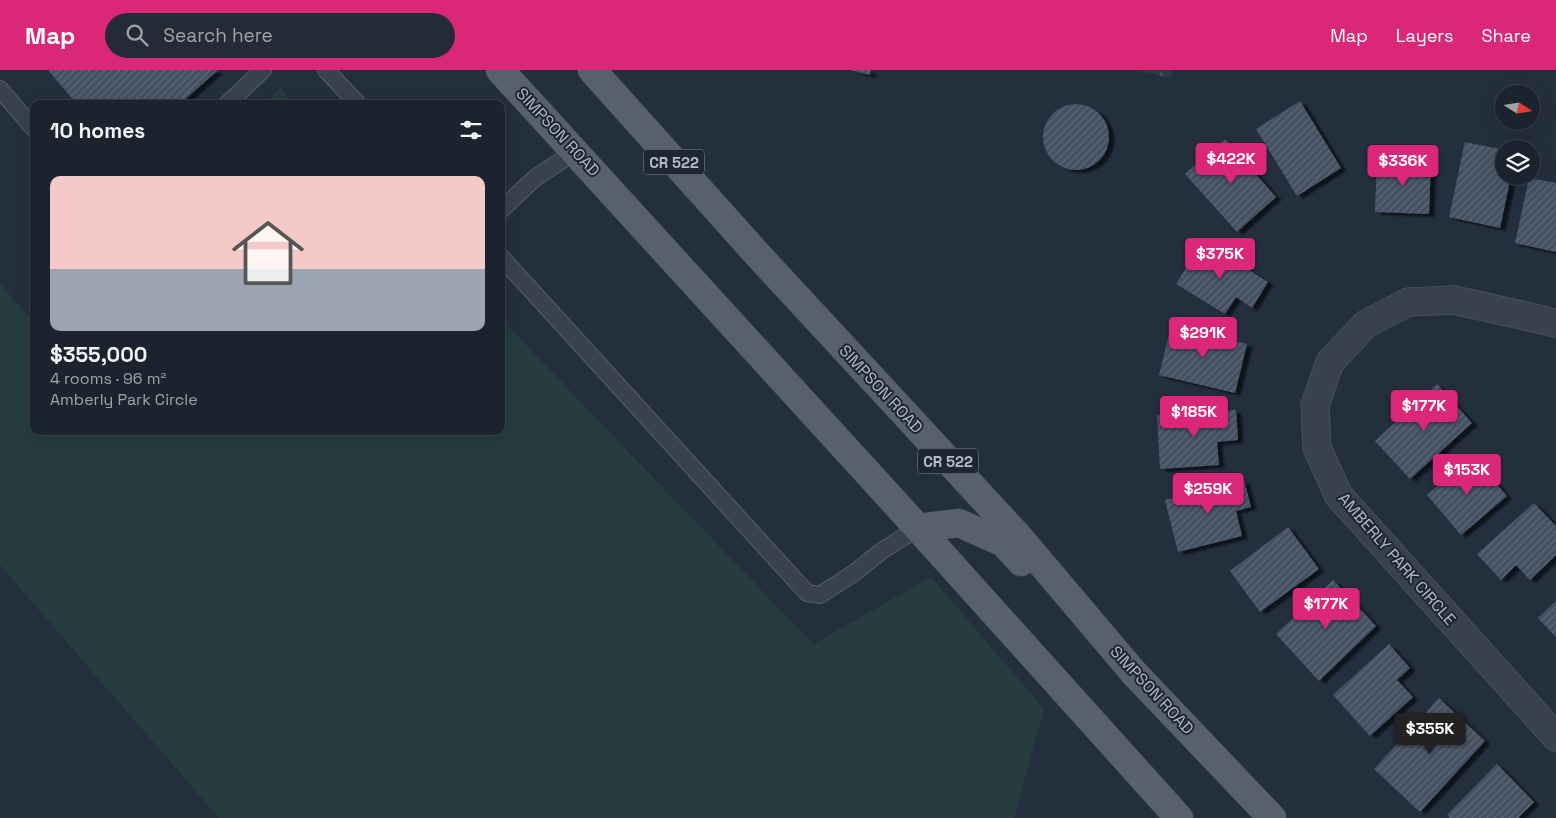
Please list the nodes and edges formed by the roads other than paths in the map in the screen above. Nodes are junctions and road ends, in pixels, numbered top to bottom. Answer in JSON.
{"nodes":[{"id":1,"x":263,"y":70,"type":"edge"},
{"id":2,"x":326,"y":70,"type":"edge"},
{"id":3,"x":500,"y":70,"type":"edge"},
{"id":4,"x":592,"y":70,"type":"edge"},
{"id":5,"x":0,"y":90,"type":"edge"},
{"id":6,"x":231,"y":100,"type":"edge"},
{"id":7,"x":354,"y":100,"type":"edge"},
{"id":8,"x":30,"y":124,"type":"edge"},
{"id":9,"x":576,"y":151,"type":"junction"},
{"id":10,"x":505,"y":206,"type":"edge"},
{"id":11,"x":505,"y":261,"type":"edge"},
{"id":12,"x":1556,"y":323,"type":"edge"},
{"id":13,"x":918,"y":528,"type":"junction"},
{"id":14,"x":1134,"y":673,"type":"junction"},
{"id":15,"x":1556,"y":737,"type":"edge"},
{"id":16,"x":1179,"y":818,"type":"edge"},
{"id":17,"x":1272,"y":818,"type":"edge"}],
"edges":[{"from":1,"to":6,"type":"lane"},
{"from":2,"to":7,"type":"lane"},
{"from":3,"to":9,"type":"main road","name":"SIMPSON ROAD"},
{"from":4,"to":14,"type":"main road","name":"SIMPSON ROAD","number":"CR 522"},
{"from":5,"to":8,"type":"lane"},
{"from":9,"to":10,"type":"lane"},
{"from":9,"to":13,"type":"main road","name":"SIMPSON ROAD"},
{"from":11,"to":13,"type":"lane"},
{"from":12,"to":15,"type":"street","name":"AMBERLY PARK CIRCLE"},
{"from":13,"to":14,"type":"main road"},
{"from":13,"to":16,"type":"main road","name":"SIMPSON ROAD"},
{"from":14,"to":17,"type":"main road","name":"SIMPSON ROAD","number":"CR 522"}]}
